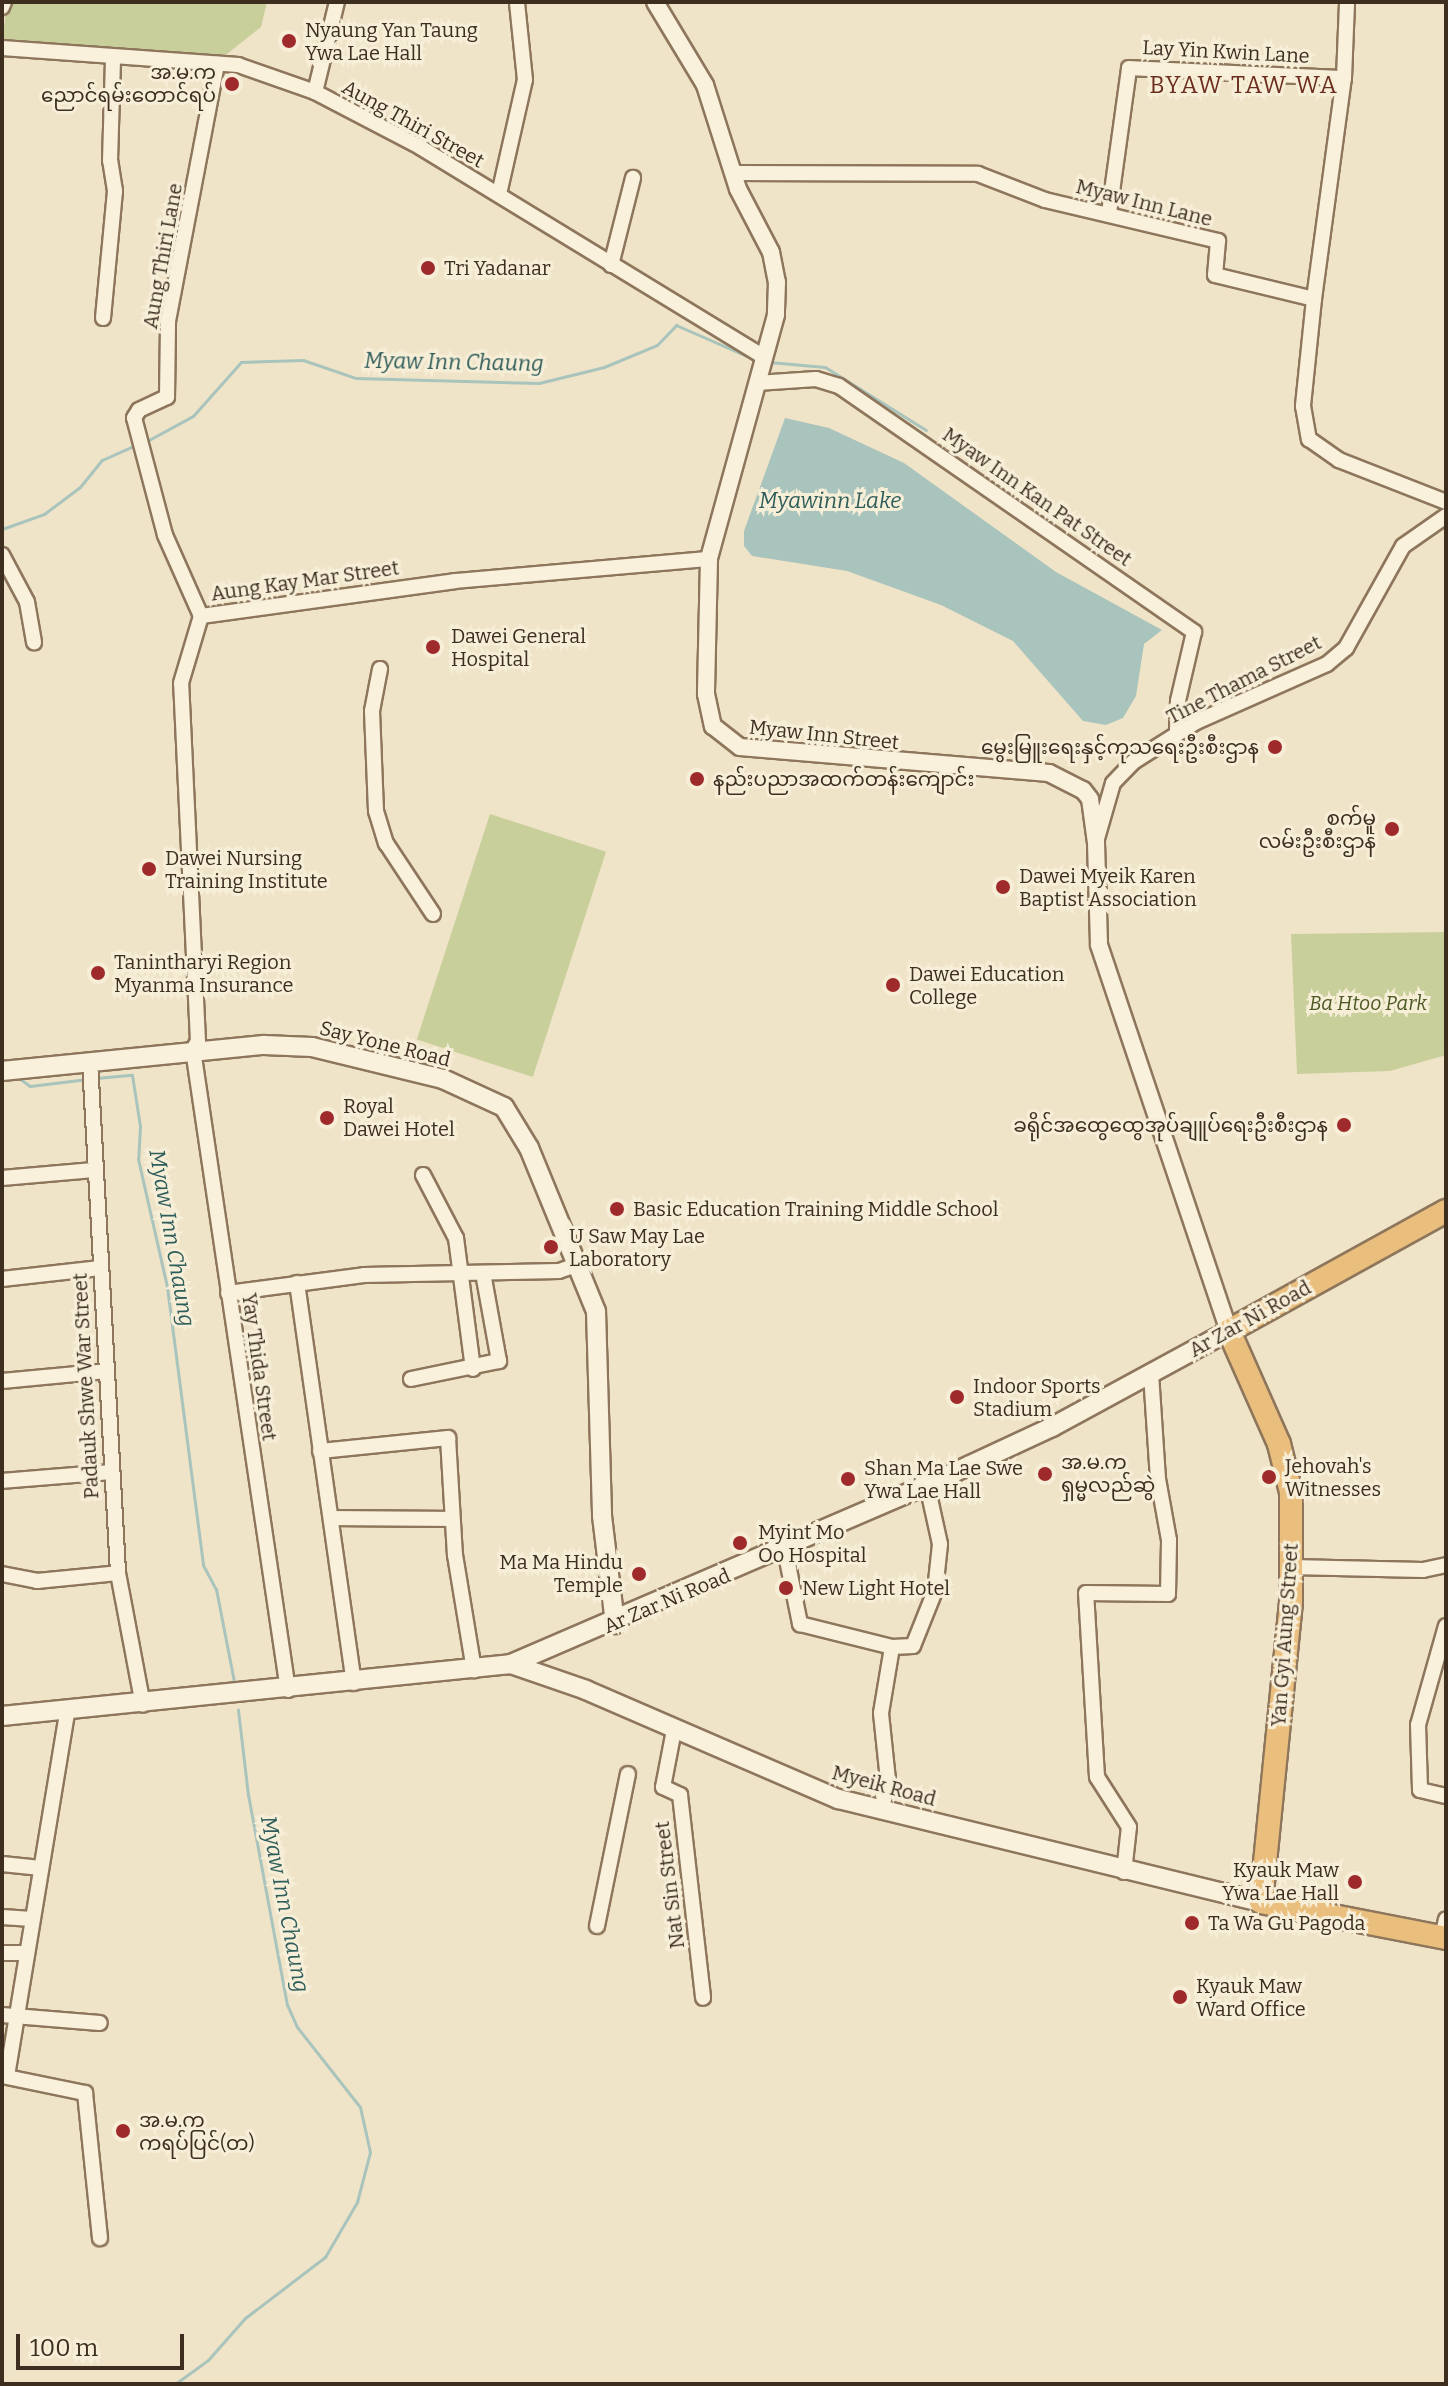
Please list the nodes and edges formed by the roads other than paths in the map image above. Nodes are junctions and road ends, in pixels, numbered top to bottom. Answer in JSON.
{"nodes":[{"id":1,"x":337,"y":2,"type":"edge"},
{"id":2,"x":517,"y":2,"type":"edge"},
{"id":3,"x":655,"y":2,"type":"edge"},
{"id":4,"x":1347,"y":2,"type":"edge"},
{"id":5,"x":2,"y":48,"type":"edge"},
{"id":6,"x":113,"y":57,"type":"junction"},
{"id":7,"x":217,"y":64,"type":"junction"},
{"id":8,"x":1344,"y":78,"type":"junction"},
{"id":9,"x":315,"y":92,"type":"junction"},
{"id":10,"x":733,"y":173,"type":"junction"},
{"id":11,"x":633,"y":178,"type":"dead end"},
{"id":12,"x":499,"y":194,"type":"junction"},
{"id":13,"x":1109,"y":213,"type":"junction"},
{"id":14,"x":611,"y":265,"type":"junction"},
{"id":15,"x":1314,"y":299,"type":"junction"},
{"id":16,"x":103,"y":318,"type":"dead end"},
{"id":17,"x":764,"y":357,"type":"junction"},
{"id":18,"x":757,"y":383,"type":"junction"},
{"id":19,"x":1446,"y":502,"type":"edge"},
{"id":20,"x":1446,"y":516,"type":"edge"},
{"id":21,"x":2,"y":555,"type":"edge"},
{"id":22,"x":709,"y":559,"type":"junction"},
{"id":23,"x":201,"y":616,"type":"junction"},
{"id":24,"x":34,"y":642,"type":"dead end"},
{"id":25,"x":380,"y":669,"type":"dead end"},
{"id":26,"x":1177,"y":734,"type":"junction"},
{"id":27,"x":1096,"y":843,"type":"junction"},
{"id":28,"x":433,"y":914,"type":"dead end"},
{"id":29,"x":193,"y":1050,"type":"junction"},
{"id":30,"x":90,"y":1062,"type":"junction"},
{"id":31,"x":2,"y":1071,"type":"edge"},
{"id":32,"x":94,"y":1170,"type":"junction"},
{"id":33,"x":423,"y":1175,"type":"dead end"},
{"id":34,"x":2,"y":1178,"type":"edge"},
{"id":35,"x":1446,"y":1211,"type":"edge"},
{"id":36,"x":579,"y":1264,"type":"junction"},
{"id":37,"x":100,"y":1268,"type":"junction"},
{"id":38,"x":464,"y":1272,"type":"junction"},
{"id":39,"x":483,"y":1273,"type":"junction"},
{"id":40,"x":2,"y":1279,"type":"edge"},
{"id":41,"x":297,"y":1283,"type":"junction"},
{"id":42,"x":228,"y":1293,"type":"junction"},
{"id":43,"x":1229,"y":1331,"type":"junction"},
{"id":44,"x":473,"y":1369,"type":"junction"},
{"id":45,"x":107,"y":1371,"type":"junction"},
{"id":46,"x":1151,"y":1373,"type":"junction"},
{"id":47,"x":411,"y":1379,"type":"dead end"},
{"id":48,"x":2,"y":1381,"type":"edge"},
{"id":49,"x":320,"y":1451,"type":"junction"},
{"id":50,"x":111,"y":1472,"type":"junction"},
{"id":51,"x":2,"y":1481,"type":"edge"},
{"id":52,"x":927,"y":1485,"type":"junction"},
{"id":53,"x":333,"y":1518,"type":"junction"},
{"id":54,"x":452,"y":1519,"type":"junction"},
{"id":55,"x":785,"y":1550,"type":"junction"},
{"id":56,"x":1446,"y":1565,"type":"edge"},
{"id":57,"x":1291,"y":1567,"type":"junction"},
{"id":58,"x":118,"y":1573,"type":"junction"},
{"id":59,"x":2,"y":1574,"type":"edge"},
{"id":60,"x":615,"y":1624,"type":"junction"},
{"id":61,"x":1446,"y":1626,"type":"edge"},
{"id":62,"x":562,"y":1645,"type":"junction"},
{"id":63,"x":892,"y":1647,"type":"junction"},
{"id":64,"x":511,"y":1664,"type":"junction"},
{"id":65,"x":474,"y":1670,"type":"junction"},
{"id":66,"x":354,"y":1683,"type":"junction"},
{"id":67,"x":571,"y":1685,"type":"junction"},
{"id":68,"x":288,"y":1690,"type":"junction"},
{"id":69,"x":143,"y":1705,"type":"junction"},
{"id":70,"x":67,"y":1713,"type":"junction"},
{"id":71,"x":2,"y":1716,"type":"edge"},
{"id":72,"x":674,"y":1730,"type":"junction"},
{"id":73,"x":628,"y":1774,"type":"dead end"},
{"id":74,"x":1446,"y":1796,"type":"edge"},
{"id":75,"x":882,"y":1809,"type":"junction"},
{"id":76,"x":2,"y":1864,"type":"edge"},
{"id":77,"x":41,"y":1868,"type":"junction"},
{"id":78,"x":1124,"y":1872,"type":"junction"},
{"id":79,"x":1261,"y":1902,"type":"junction"},
{"id":80,"x":2,"y":1917,"type":"edge"},
{"id":81,"x":32,"y":1919,"type":"junction"},
{"id":82,"x":597,"y":1926,"type":"dead end"},
{"id":83,"x":1445,"y":1932,"type":"edge"},
{"id":84,"x":2,"y":1953,"type":"edge"},
{"id":85,"x":25,"y":1953,"type":"junction"},
{"id":86,"x":703,"y":1998,"type":"dead end"},
{"id":87,"x":9,"y":2015,"type":"edge"},
{"id":88,"x":100,"y":2023,"type":"dead end"},
{"id":89,"x":4,"y":2076,"type":"edge"},
{"id":90,"x":100,"y":2238,"type":"dead end"}],
"edges":[{"from":1,"to":9,"type":"street"},
{"from":2,"to":12,"type":"street"},
{"from":3,"to":10,"type":"street","name":"Myaw Inn Street"},
{"from":4,"to":8,"type":"street"},
{"from":5,"to":6,"type":"street","name":"Aung Thiri Street"},
{"from":6,"to":7,"type":"street","name":"Aung Thiri Street"},
{"from":6,"to":16,"type":"street"},
{"from":7,"to":9,"type":"street","name":"Aung Thiri Street"},
{"from":7,"to":23,"type":"street","name":"Aung Thiri Lane"},
{"from":8,"to":13,"type":"street","name":"Lay Yin Kwin Lane"},
{"from":8,"to":15,"type":"street"},
{"from":9,"to":12,"type":"street","name":"Aung Thiri Street"},
{"from":10,"to":13,"type":"street","name":"Myaw Inn Lane"},
{"from":10,"to":17,"type":"street","name":"Myaw Inn Street"},
{"from":11,"to":14,"type":"street"},
{"from":12,"to":14,"type":"street","name":"Aung Thiri Street"},
{"from":13,"to":15,"type":"street","name":"Myaw Inn Lane"},
{"from":14,"to":17,"type":"street","name":"Aung Thiri Street"},
{"from":15,"to":19,"type":"street"},
{"from":17,"to":18,"type":"street","name":"Myaw Inn Street"},
{"from":18,"to":22,"type":"street","name":"Myaw Inn Street"},
{"from":18,"to":26,"type":"street","name":"Myaw Inn Kan Pat Street"},
{"from":20,"to":26,"type":"street","name":"Tine Thama Street"},
{"from":21,"to":24,"type":"street"},
{"from":22,"to":23,"type":"street","name":"Aung Kay Mar Street"},
{"from":22,"to":27,"type":"street","name":"Myaw Inn Street"},
{"from":23,"to":29,"type":"street","name":"Aung Kay Mar Street"},
{"from":25,"to":28,"type":"street"},
{"from":26,"to":27,"type":"street","name":"Tine Thama Street"},
{"from":27,"to":43,"type":"street","name":"Myaw Inn Street"},
{"from":29,"to":30,"type":"main road","name":"Say Yone Road"},
{"from":29,"to":36,"type":"main road","name":"Say Yone Road"},
{"from":29,"to":42,"type":"street","name":"Yay Thida Street"},
{"from":30,"to":31,"type":"main road","name":"Say Yone Road"},
{"from":30,"to":32,"type":"street","name":"Padauk Shwe War Street"},
{"from":32,"to":34,"type":"street"},
{"from":32,"to":37,"type":"street","name":"Padauk Shwe War Street"},
{"from":33,"to":38,"type":"street"},
{"from":35,"to":43,"type":"highway","name":"Ar Zar Ni Road"},
{"from":36,"to":39,"type":"street"},
{"from":36,"to":60,"type":"main road","name":"Say Yone Road"},
{"from":37,"to":40,"type":"street"},
{"from":37,"to":45,"type":"street","name":"Padauk Shwe War Street"},
{"from":38,"to":39,"type":"street"},
{"from":38,"to":41,"type":"street"},
{"from":38,"to":44,"type":"street"},
{"from":39,"to":44,"type":"street"},
{"from":41,"to":42,"type":"street"},
{"from":41,"to":49,"type":"street"},
{"from":42,"to":68,"type":"street","name":"Yay Thida Street"},
{"from":43,"to":46,"type":"main road","name":"Ar Zar Ni Road"},
{"from":43,"to":57,"type":"highway","name":"Yan Gyi Aung Street"},
{"from":44,"to":47,"type":"street"},
{"from":45,"to":48,"type":"street"},
{"from":45,"to":50,"type":"street","name":"Padauk Shwe War Street"},
{"from":46,"to":52,"type":"main road","name":"Ar Zar Ni Road"},
{"from":46,"to":78,"type":"street"},
{"from":49,"to":53,"type":"street"},
{"from":49,"to":54,"type":"street"},
{"from":50,"to":51,"type":"street"},
{"from":50,"to":58,"type":"street","name":"Padauk Shwe War Street"},
{"from":52,"to":55,"type":"main road","name":"Ar Zar Ni Road"},
{"from":52,"to":63,"type":"street"},
{"from":53,"to":54,"type":"street"},
{"from":53,"to":66,"type":"street"},
{"from":54,"to":65,"type":"street"},
{"from":55,"to":60,"type":"main road","name":"Ar Zar Ni Road"},
{"from":55,"to":63,"type":"street"},
{"from":56,"to":57,"type":"street"},
{"from":57,"to":79,"type":"highway","name":"Yan Gyi Aung Street"},
{"from":58,"to":59,"type":"street"},
{"from":58,"to":69,"type":"street","name":"Padauk Shwe War Street"},
{"from":60,"to":62,"type":"main road","name":"Ar Zar Ni Road"},
{"from":61,"to":74,"type":"street"},
{"from":62,"to":64,"type":"main road","name":"Ar Zar Ni Road"},
{"from":62,"to":67,"type":"main road"},
{"from":63,"to":75,"type":"street"},
{"from":64,"to":65,"type":"main road","name":"Ar Zar Ni Road"},
{"from":64,"to":67,"type":"main road","name":"Myeik Road"},
{"from":65,"to":66,"type":"main road","name":"Ar Zar Ni Road"},
{"from":66,"to":68,"type":"main road","name":"Ar Zar Ni Road"},
{"from":67,"to":72,"type":"main road","name":"Myeik Road"},
{"from":68,"to":69,"type":"main road","name":"Ar Zar Ni Road"},
{"from":69,"to":70,"type":"main road","name":"Ar Zar Ni Road"},
{"from":70,"to":71,"type":"main road","name":"Ar Zar Ni Road"},
{"from":70,"to":77,"type":"street"},
{"from":72,"to":75,"type":"main road","name":"Myeik Road"},
{"from":72,"to":86,"type":"street","name":"Nat Sin Street"},
{"from":73,"to":82,"type":"street"},
{"from":75,"to":78,"type":"main road","name":"Myeik Road"},
{"from":76,"to":77,"type":"street"},
{"from":77,"to":81,"type":"street"},
{"from":78,"to":79,"type":"main road","name":"Myeik Road"},
{"from":79,"to":83,"type":"highway"},
{"from":80,"to":81,"type":"street"},
{"from":81,"to":85,"type":"street"},
{"from":84,"to":85,"type":"street"},
{"from":85,"to":87,"type":"street"},
{"from":87,"to":88,"type":"street"},
{"from":87,"to":89,"type":"street"},
{"from":89,"to":90,"type":"street"}]}
